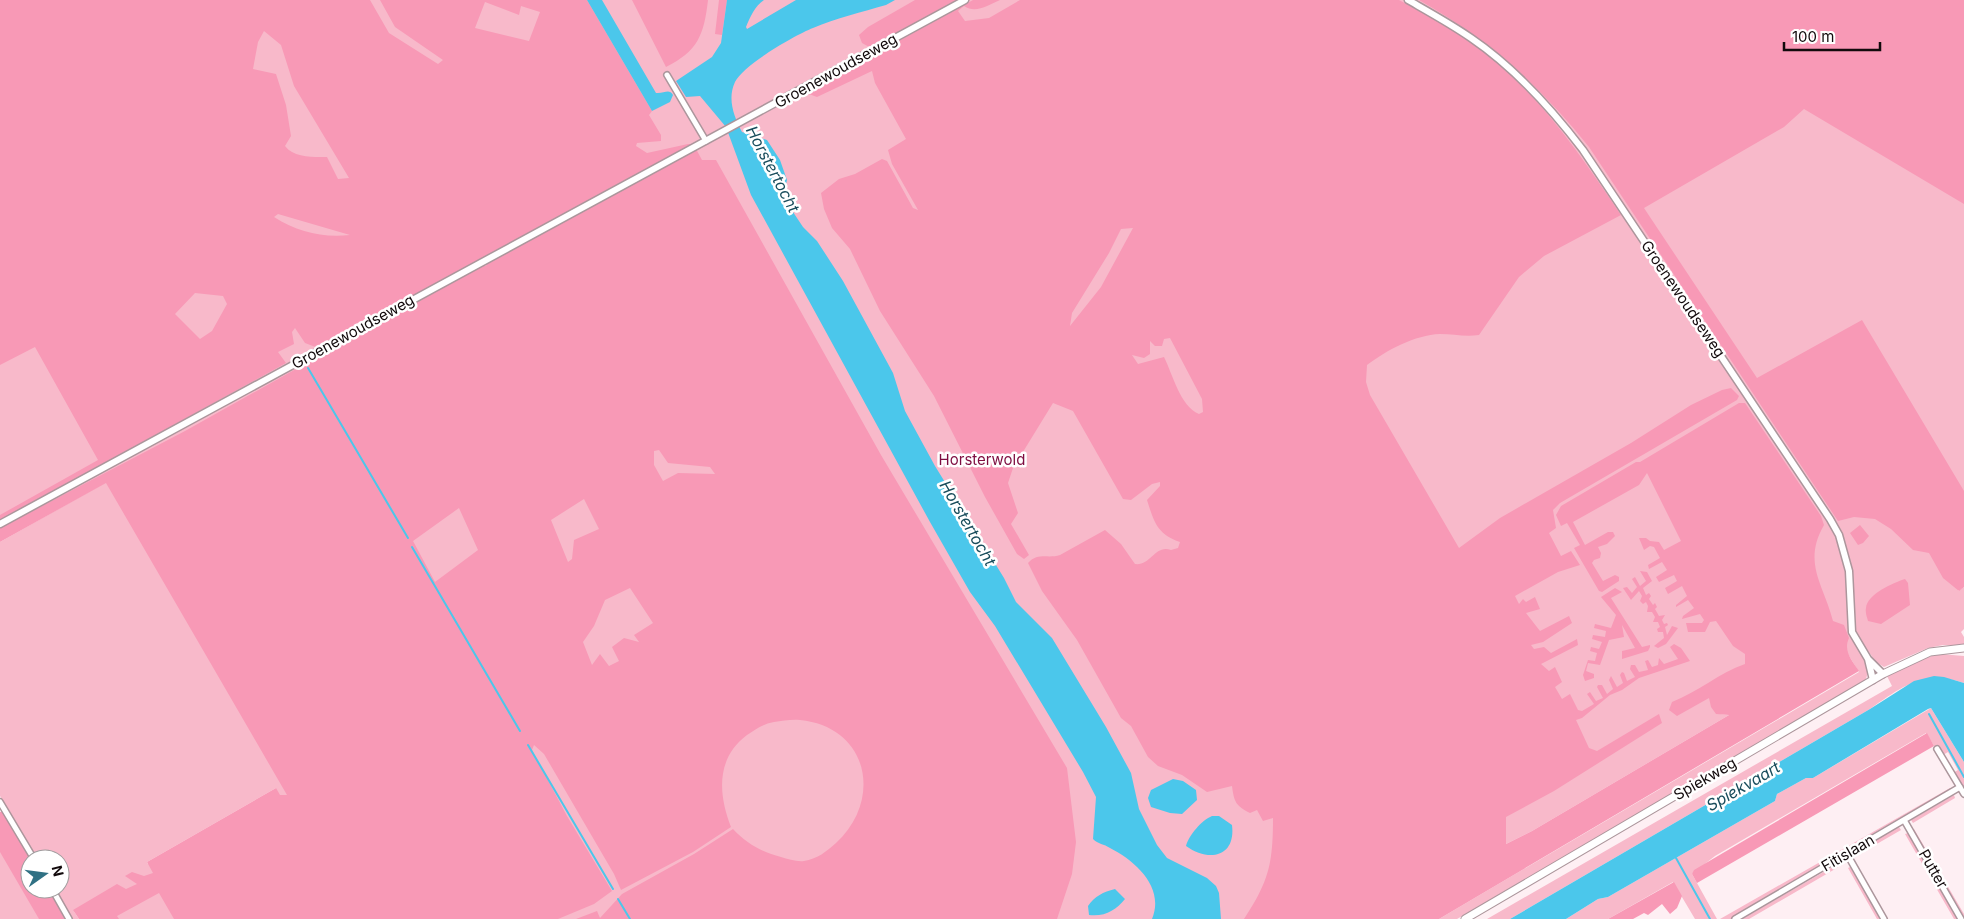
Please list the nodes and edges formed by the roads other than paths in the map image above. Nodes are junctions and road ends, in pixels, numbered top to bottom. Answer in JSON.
{"nodes":[{"id":1,"x":965,"y":0,"type":"edge"},
{"id":2,"x":1408,"y":0,"type":"edge"},
{"id":3,"x":667,"y":75,"type":"dead end"},
{"id":4,"x":706,"y":141,"type":"junction"},
{"id":5,"x":0,"y":524,"type":"edge"},
{"id":6,"x":1964,"y":648,"type":"edge"},
{"id":7,"x":1950,"y":649,"type":"junction"},
{"id":8,"x":1964,"y":653,"type":"edge"},
{"id":9,"x":1868,"y":659,"type":"junction"},
{"id":10,"x":1884,"y":674,"type":"junction"},
{"id":11,"x":1873,"y":680,"type":"junction"},
{"id":12,"x":1938,"y":749,"type":"dead end"},
{"id":13,"x":1960,"y":788,"type":"junction"},
{"id":14,"x":1964,"y":794,"type":"edge"},
{"id":15,"x":0,"y":802,"type":"edge"},
{"id":16,"x":1904,"y":820,"type":"junction"},
{"id":17,"x":28,"y":849,"type":"edge"},
{"id":18,"x":1847,"y":854,"type":"junction"},
{"id":19,"x":58,"y":899,"type":"edge"},
{"id":20,"x":69,"y":919,"type":"edge"},
{"id":21,"x":1465,"y":919,"type":"edge"},
{"id":22,"x":1736,"y":919,"type":"edge"},
{"id":23,"x":1884,"y":919,"type":"edge"},
{"id":24,"x":1962,"y":919,"type":"edge"}],
"edges":[{"from":1,"to":4,"type":"street","name":"Groenewoudseweg"},
{"from":2,"to":9,"type":"street","name":"Groenewoudseweg"},
{"from":3,"to":4,"type":"street"},
{"from":4,"to":5,"type":"street","name":"Groenewoudseweg"},
{"from":6,"to":7,"type":"main road","name":"Spiekweg"},
{"from":7,"to":8,"type":"main road","name":"Spiekweg"},
{"from":7,"to":10,"type":"main road","name":"Spiekweg"},
{"from":9,"to":10,"type":"street","name":"Groenewoudseweg"},
{"from":9,"to":11,"type":"street","name":"Groenewoudseweg"},
{"from":10,"to":11,"type":"main road","name":"Spiekweg"},
{"from":11,"to":21,"type":"main road","name":"Spiekweg"},
{"from":12,"to":13,"type":"street"},
{"from":13,"to":14,"type":"street"},
{"from":13,"to":16,"type":"street","name":"Fitislaan"},
{"from":15,"to":17,"type":"street"},
{"from":16,"to":18,"type":"street","name":"Fitislaan"},
{"from":16,"to":24,"type":"street","name":"Putter"},
{"from":18,"to":22,"type":"street","name":"Fitislaan"},
{"from":18,"to":23,"type":"street"},
{"from":19,"to":20,"type":"street"}]}
